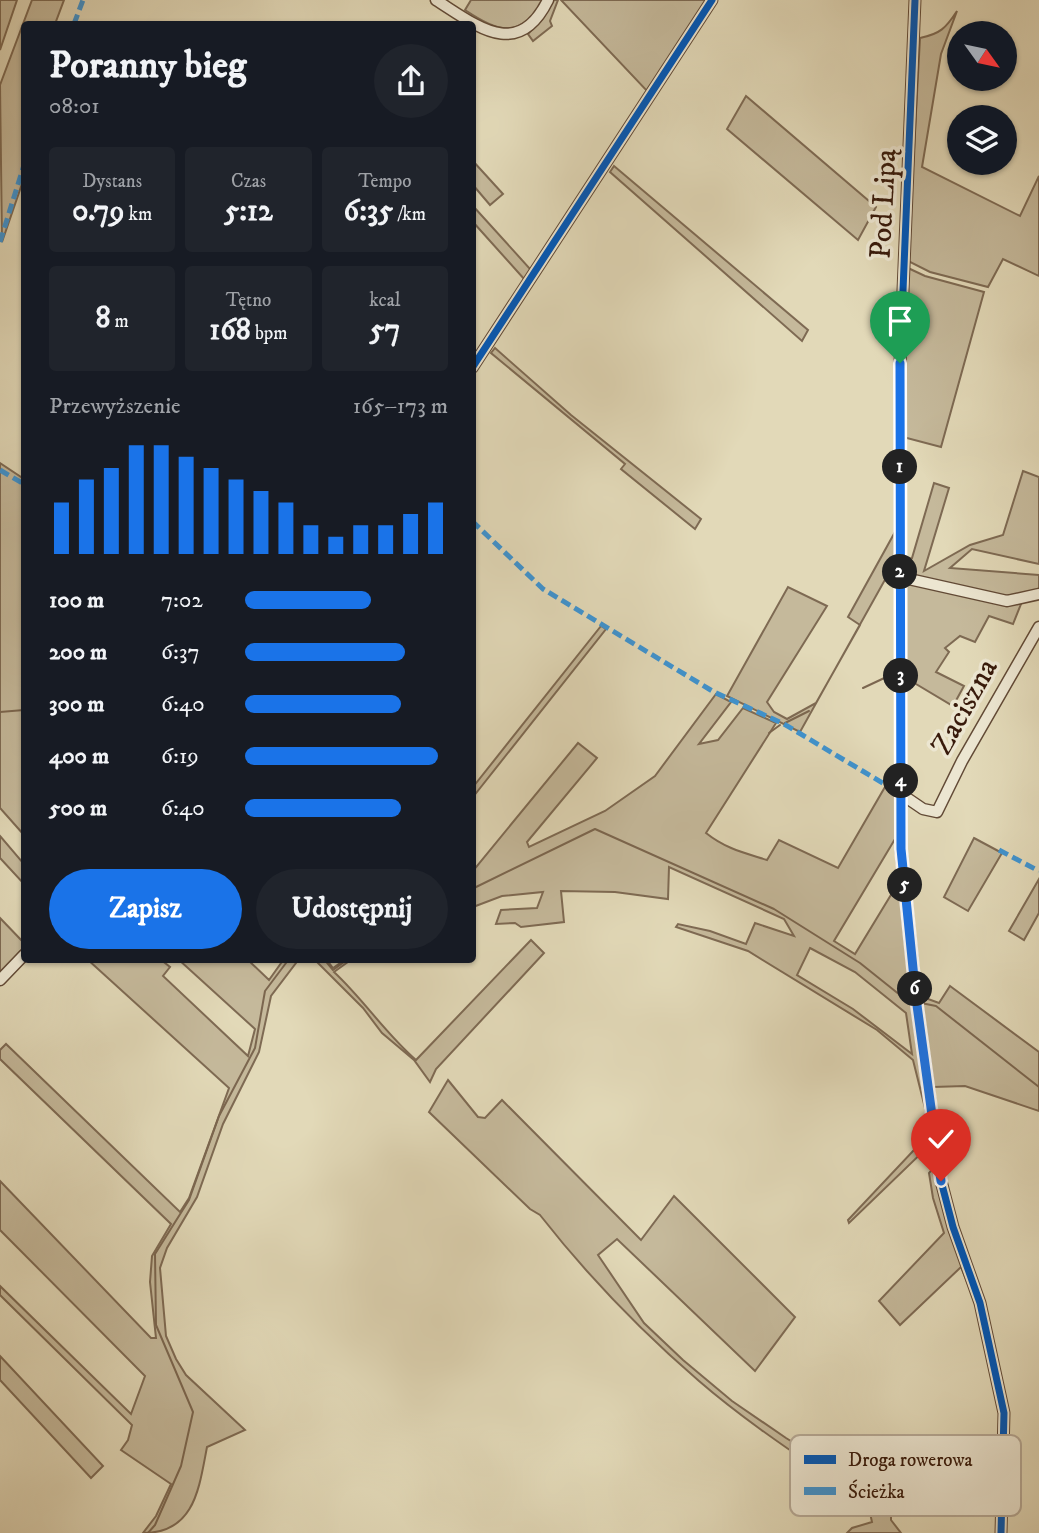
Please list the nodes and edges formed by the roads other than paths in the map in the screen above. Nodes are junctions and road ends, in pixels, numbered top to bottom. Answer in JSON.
{"nodes":[{"id":1,"x":436,"y":0,"type":"edge"},
{"id":2,"x":548,"y":0,"type":"edge"},
{"id":3,"x":712,"y":0,"type":"edge"},
{"id":4,"x":915,"y":0,"type":"edge"},
{"id":5,"x":472,"y":21,"type":"edge"},
{"id":6,"x":476,"y":23,"type":"edge"},
{"id":7,"x":476,"y":362,"type":"edge"},
{"id":8,"x":900,"y":577,"type":"junction"},
{"id":9,"x":1039,"y":594,"type":"edge"},
{"id":10,"x":1039,"y":627,"type":"edge"},
{"id":11,"x":901,"y":794,"type":"junction"},
{"id":12,"x":21,"y":958,"type":"edge"},
{"id":13,"x":0,"y":980,"type":"edge"},
{"id":14,"x":1003,"y":1435,"type":"edge"}],
"edges":[{"from":1,"to":5,"type":"street"},
{"from":2,"to":6,"type":"street"},
{"from":3,"to":7,"type":"street"},
{"from":4,"to":8,"type":"street","name":"Pod Lipą"},
{"from":8,"to":9,"type":"street"},
{"from":8,"to":11,"type":"street","name":"Pod Lipą"},
{"from":10,"to":11,"type":"street","name":"Zaciszna"},
{"from":11,"to":14,"type":"street","name":"Pod Lipą"},
{"from":12,"to":13,"type":"street"}]}
